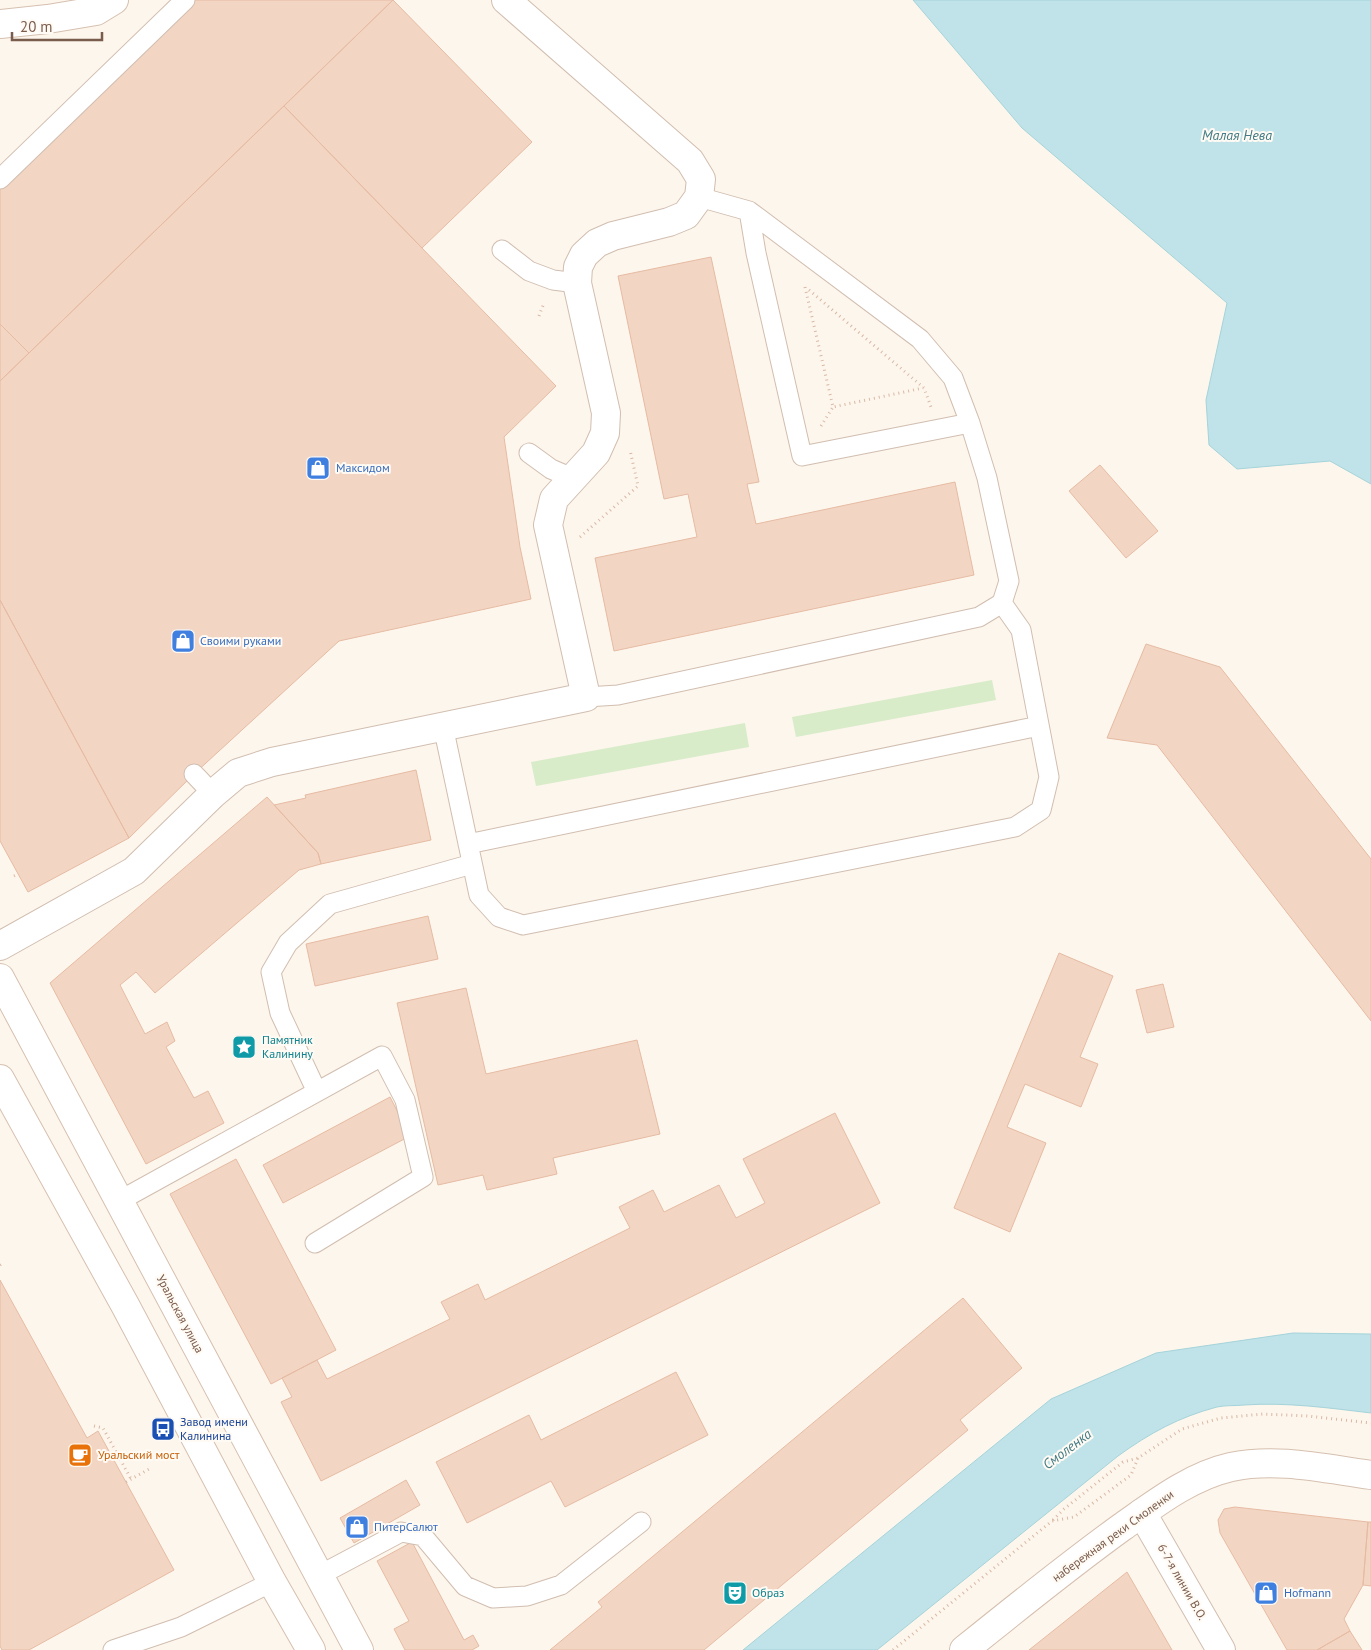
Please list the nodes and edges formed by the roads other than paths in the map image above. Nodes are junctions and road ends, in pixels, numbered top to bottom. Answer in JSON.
{"nodes":[{"id":1,"x":114,"y":0,"type":"edge"},
{"id":2,"x":185,"y":0,"type":"edge"},
{"id":3,"x":506,"y":0,"type":"edge"},
{"id":4,"x":0,"y":24,"type":"edge"},
{"id":5,"x":0,"y":179,"type":"edge"},
{"id":6,"x":699,"y":197,"type":"junction"},
{"id":7,"x":749,"y":211,"type":"junction"},
{"id":8,"x":502,"y":250,"type":"dead end"},
{"id":9,"x":577,"y":283,"type":"junction"},
{"id":10,"x":970,"y":423,"type":"junction"},
{"id":11,"x":528,"y":452,"type":"dead end"},
{"id":12,"x":572,"y":478,"type":"junction"},
{"id":13,"x":1002,"y":604,"type":"junction"},
{"id":14,"x":586,"y":697,"type":"junction"},
{"id":15,"x":444,"y":726,"type":"junction"},
{"id":16,"x":1039,"y":726,"type":"junction"},
{"id":17,"x":194,"y":774,"type":"dead end"},
{"id":18,"x":213,"y":794,"type":"junction"},
{"id":19,"x":468,"y":844,"type":"junction"},
{"id":20,"x":472,"y":864,"type":"junction"},
{"id":21,"x":0,"y":946,"type":"edge"},
{"id":22,"x":0,"y":978,"type":"edge"},
{"id":23,"x":0,"y":1078,"type":"edge"},
{"id":24,"x":317,"y":1092,"type":"junction"},
{"id":25,"x":119,"y":1201,"type":"junction"},
{"id":26,"x":315,"y":1243,"type":"dead end"},
{"id":27,"x":1371,"y":1475,"type":"edge"},
{"id":28,"x":1142,"y":1513,"type":"junction"},
{"id":29,"x":641,"y":1522,"type":"dead end"},
{"id":30,"x":320,"y":1575,"type":"junction"},
{"id":31,"x":272,"y":1582,"type":"junction"},
{"id":32,"x":112,"y":1650,"type":"edge"},
{"id":33,"x":311,"y":1650,"type":"edge"},
{"id":34,"x":360,"y":1650,"type":"edge"},
{"id":35,"x":964,"y":1650,"type":"edge"},
{"id":36,"x":1221,"y":1650,"type":"edge"}],
"edges":[{"from":1,"to":4,"type":"main road"},
{"from":2,"to":5,"type":"lane"},
{"from":3,"to":6,"type":"main road"},
{"from":6,"to":7,"type":"lane"},
{"from":6,"to":9,"type":"main road"},
{"from":7,"to":10,"type":"lane"},
{"from":7,"to":10,"type":"lane"},
{"from":8,"to":9,"type":"lane"},
{"from":9,"to":12,"type":"main road"},
{"from":10,"to":13,"type":"lane"},
{"from":11,"to":12,"type":"lane"},
{"from":12,"to":14,"type":"main road"},
{"from":13,"to":14,"type":"lane"},
{"from":13,"to":16,"type":"lane"},
{"from":14,"to":15,"type":"main road"},
{"from":15,"to":18,"type":"main road"},
{"from":15,"to":19,"type":"lane"},
{"from":16,"to":19,"type":"lane"},
{"from":16,"to":20,"type":"lane"},
{"from":17,"to":18,"type":"lane"},
{"from":18,"to":21,"type":"main road"},
{"from":19,"to":20,"type":"lane"},
{"from":20,"to":24,"type":"lane"},
{"from":22,"to":25,"type":"main road","name":"Уральская улица"},
{"from":23,"to":31,"type":"main road"},
{"from":24,"to":25,"type":"lane"},
{"from":24,"to":26,"type":"lane"},
{"from":25,"to":30,"type":"main road","name":"Уральская улица"},
{"from":27,"to":28,"type":"main road","name":"набережная реки Смоленки"},
{"from":28,"to":35,"type":"main road","name":"набережная реки Смоленки"},
{"from":28,"to":36,"type":"main road","name":"6-7-я линии В.О."},
{"from":29,"to":30,"type":"lane"},
{"from":30,"to":34,"type":"main road","name":"Уральская улица"},
{"from":31,"to":32,"type":"lane"},
{"from":31,"to":33,"type":"main road"}]}
